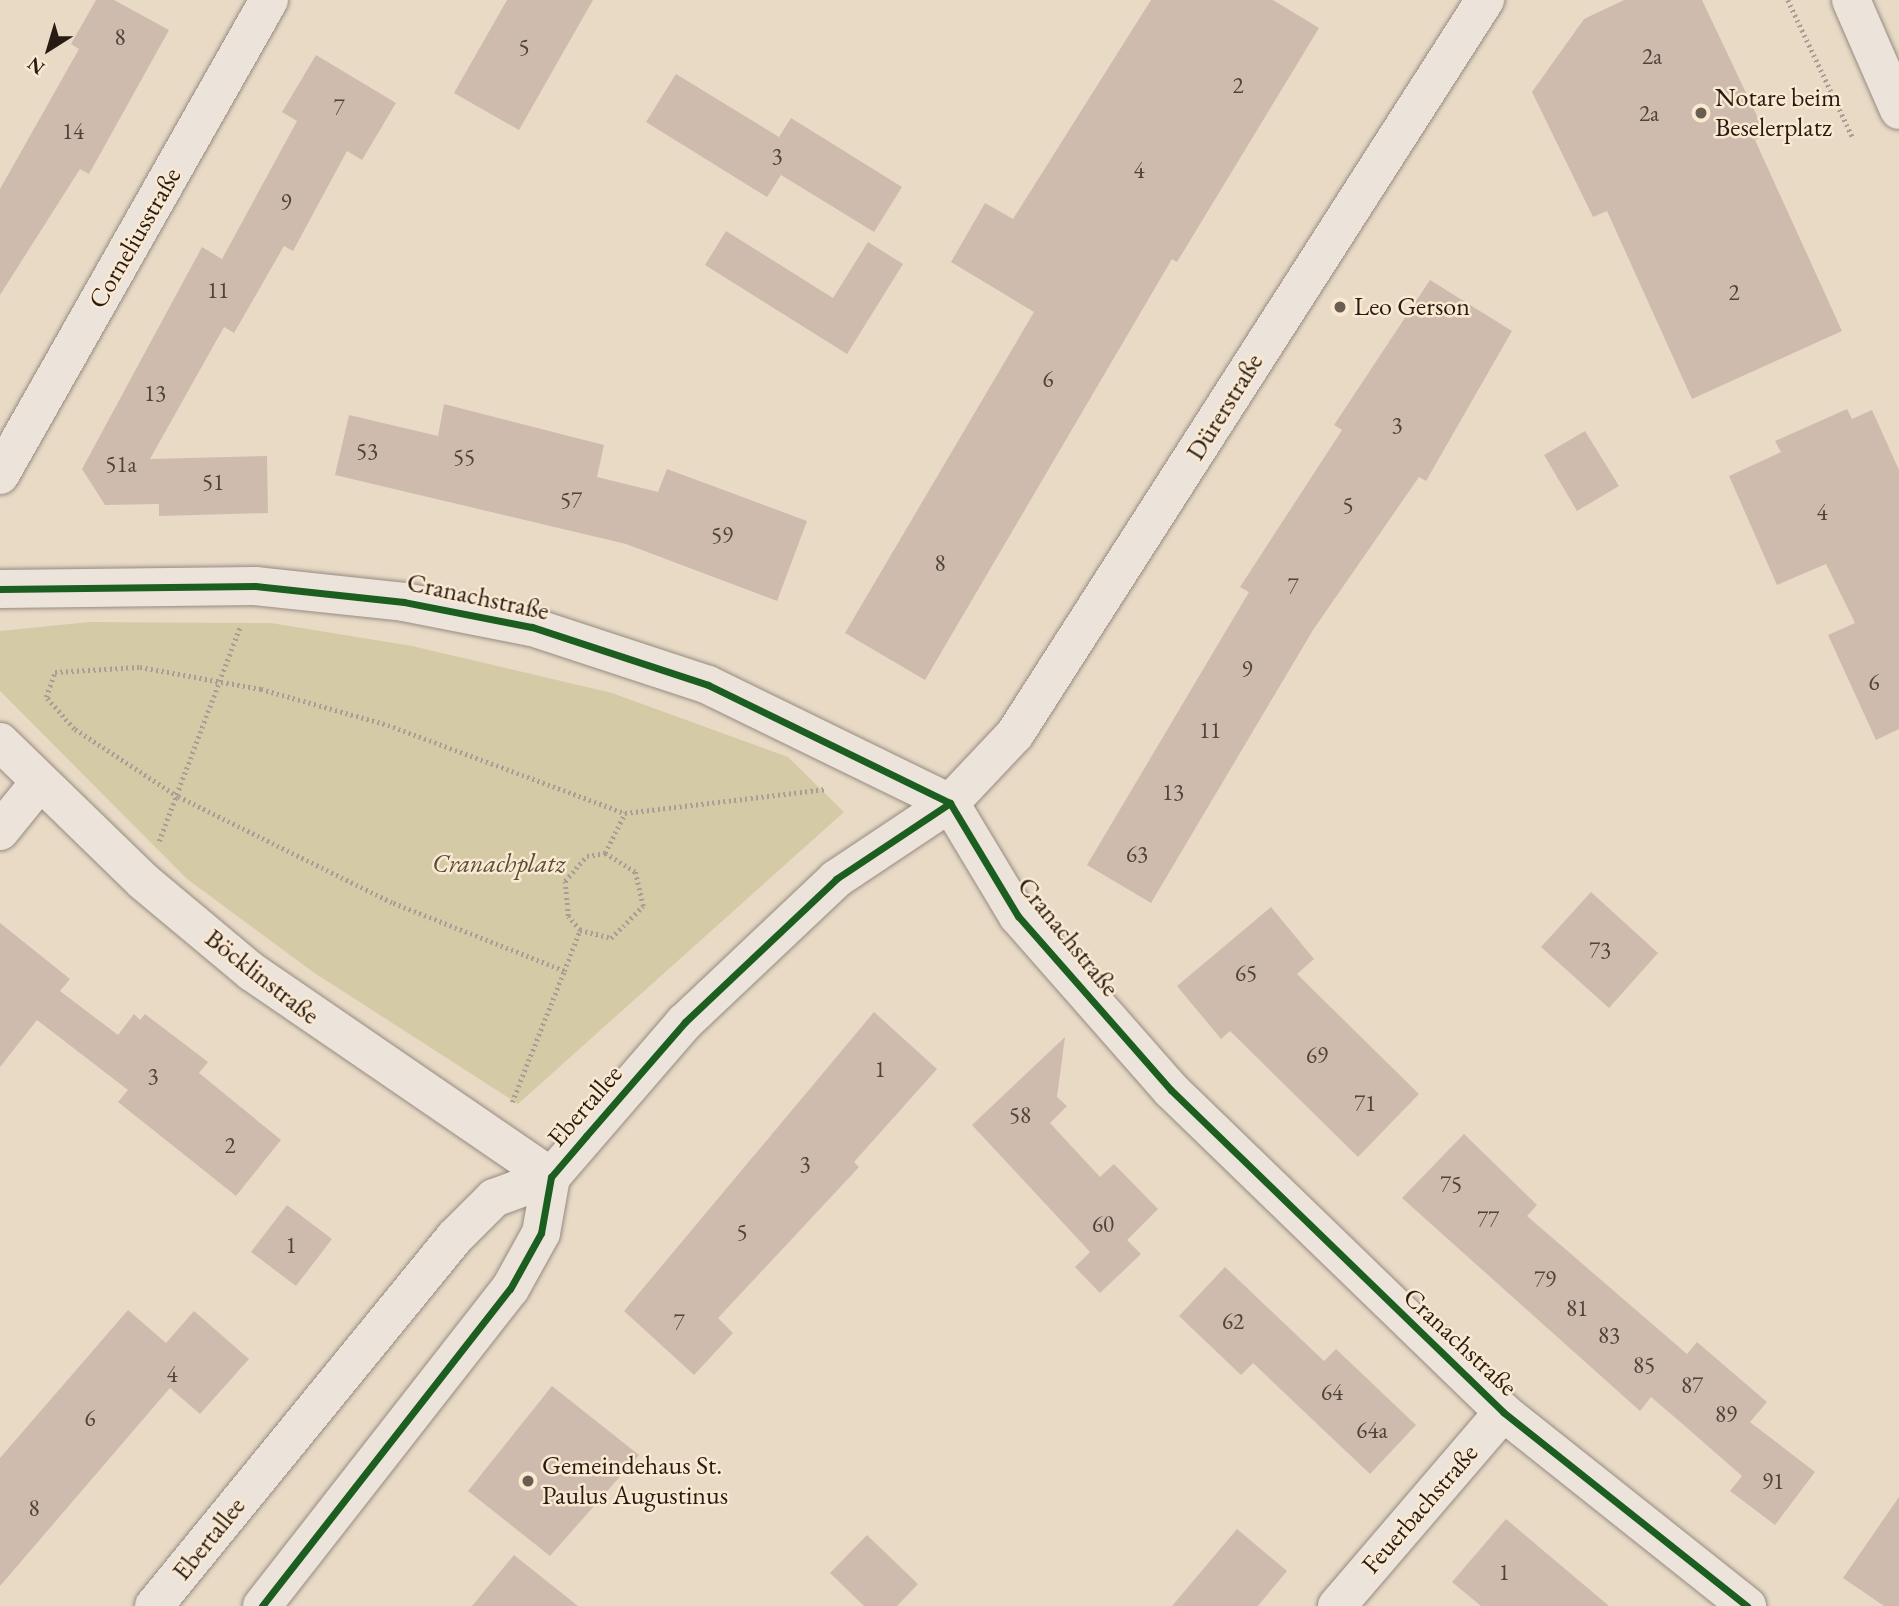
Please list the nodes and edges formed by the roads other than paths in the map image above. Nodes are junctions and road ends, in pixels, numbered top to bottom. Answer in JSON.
{"nodes":[{"id":1,"x":269,"y":0,"type":"edge"},
{"id":2,"x":1485,"y":0,"type":"edge"},
{"id":3,"x":1852,"y":0,"type":"edge"},
{"id":4,"x":1897,"y":100,"type":"edge"},
{"id":5,"x":0,"y":475,"type":"edge"},
{"id":6,"x":0,"y":589,"type":"edge"},
{"id":7,"x":0,"y":743,"type":"edge"},
{"id":8,"x":39,"y":783,"type":"junction"},
{"id":9,"x":950,"y":803,"type":"junction"},
{"id":10,"x":0,"y":831,"type":"edge"},
{"id":11,"x":551,"y":1177,"type":"junction"},
{"id":12,"x":1503,"y":1412,"type":"junction"},
{"id":13,"x":154,"y":1606,"type":"edge"},
{"id":14,"x":262,"y":1606,"type":"edge"},
{"id":15,"x":1337,"y":1606,"type":"edge"},
{"id":16,"x":1747,"y":1606,"type":"edge"}],
"edges":[{"from":1,"to":5,"type":"street","name":"Corneliusstraße"},
{"from":2,"to":9,"type":"street","name":"Dürerstraße"},
{"from":3,"to":4,"type":"street"},
{"from":6,"to":9,"type":"street","name":"Cranachstraße"},
{"from":7,"to":8,"type":"street","name":"Böcklinstraße"},
{"from":8,"to":10,"type":"street"},
{"from":8,"to":11,"type":"street","name":"Böcklinstraße"},
{"from":9,"to":11,"type":"street","name":"Ebertallee"},
{"from":9,"to":12,"type":"street","name":"Cranachstraße"},
{"from":11,"to":13,"type":"street","name":"Ebertallee"},
{"from":11,"to":14,"type":"street","name":"Ebertallee"},
{"from":12,"to":15,"type":"street","name":"Feuerbachstraße"},
{"from":12,"to":16,"type":"street","name":"Cranachstraße"}]}
